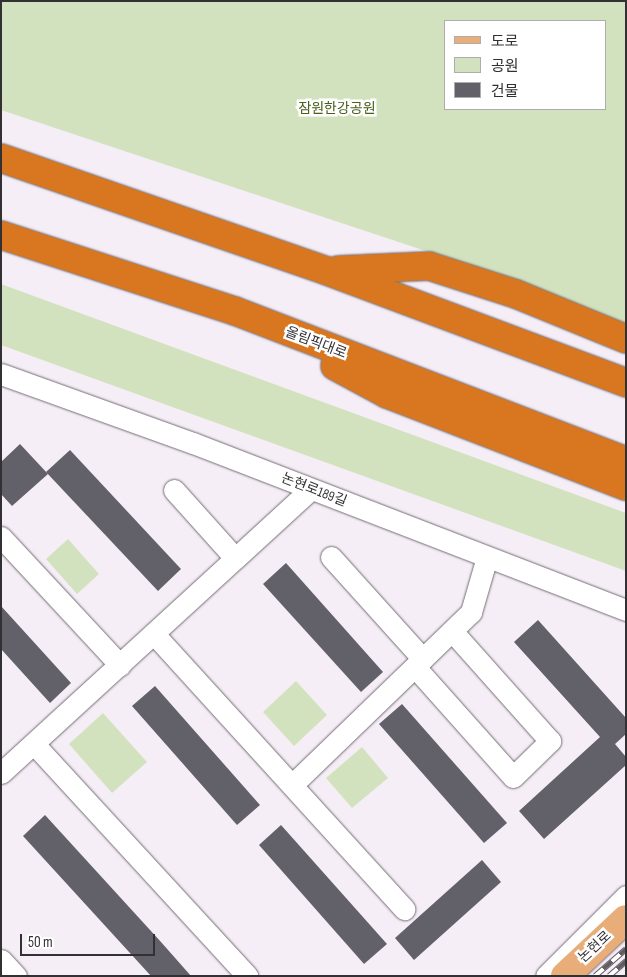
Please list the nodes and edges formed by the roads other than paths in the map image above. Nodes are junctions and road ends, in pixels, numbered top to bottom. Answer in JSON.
{"nodes":[{"id":1,"x":1,"y":158,"type":"edge"},
{"id":2,"x":1,"y":235,"type":"edge"},
{"id":3,"x":327,"y":271,"type":"junction"},
{"id":4,"x":235,"y":311,"type":"junction"},
{"id":5,"x":626,"y":339,"type":"edge"},
{"id":6,"x":1,"y":374,"type":"edge"},
{"id":7,"x":626,"y":384,"type":"edge"},
{"id":8,"x":626,"y":461,"type":"edge"},
{"id":9,"x":626,"y":486,"type":"edge"},
{"id":10,"x":174,"y":490,"type":"dead end"},
{"id":11,"x":311,"y":490,"type":"junction"},
{"id":12,"x":1,"y":537,"type":"edge"},
{"id":13,"x":330,"y":557,"type":"dead end"},
{"id":14,"x":487,"y":557,"type":"junction"},
{"id":15,"x":236,"y":558,"type":"junction"},
{"id":16,"x":626,"y":610,"type":"edge"},
{"id":17,"x":452,"y":631,"type":"junction"},
{"id":18,"x":154,"y":634,"type":"junction"},
{"id":19,"x":419,"y":663,"type":"junction"},
{"id":20,"x":120,"y":665,"type":"junction"},
{"id":21,"x":34,"y":744,"type":"junction"},
{"id":22,"x":1,"y":773,"type":"edge"},
{"id":23,"x":292,"y":785,"type":"junction"},
{"id":24,"x":626,"y":896,"type":"edge"},
{"id":25,"x":404,"y":908,"type":"dead end"},
{"id":26,"x":626,"y":919,"type":"edge"},
{"id":27,"x":1,"y":960,"type":"edge"},
{"id":28,"x":16,"y":976,"type":"edge"},
{"id":29,"x":247,"y":976,"type":"edge"},
{"id":30,"x":546,"y":976,"type":"edge"},
{"id":31,"x":565,"y":976,"type":"edge"}],
"edges":[{"from":1,"to":3,"type":"highway"},
{"from":2,"to":4,"type":"highway","name":"올림픽대로"},
{"from":3,"to":5,"type":"highway"},
{"from":3,"to":7,"type":"highway"},
{"from":4,"to":8,"type":"highway","name":"올림픽대로"},
{"from":4,"to":9,"type":"highway"},
{"from":6,"to":11,"type":"street","name":"논현로189길"},
{"from":10,"to":15,"type":"street"},
{"from":11,"to":14,"type":"street","name":"논현로189길"},
{"from":11,"to":15,"type":"street"},
{"from":12,"to":20,"type":"street"},
{"from":13,"to":19,"type":"street"},
{"from":14,"to":16,"type":"street","name":"논현로189길"},
{"from":14,"to":17,"type":"street"},
{"from":15,"to":18,"type":"street"},
{"from":17,"to":19,"type":"street"},
{"from":17,"to":19,"type":"street"},
{"from":18,"to":20,"type":"street"},
{"from":18,"to":23,"type":"street"},
{"from":19,"to":23,"type":"street"},
{"from":20,"to":21,"type":"street"},
{"from":21,"to":22,"type":"street"},
{"from":21,"to":29,"type":"street"},
{"from":23,"to":25,"type":"street"},
{"from":24,"to":30,"type":"street"},
{"from":26,"to":31,"type":"main road","name":"논현로"},
{"from":27,"to":28,"type":"street"}]}
